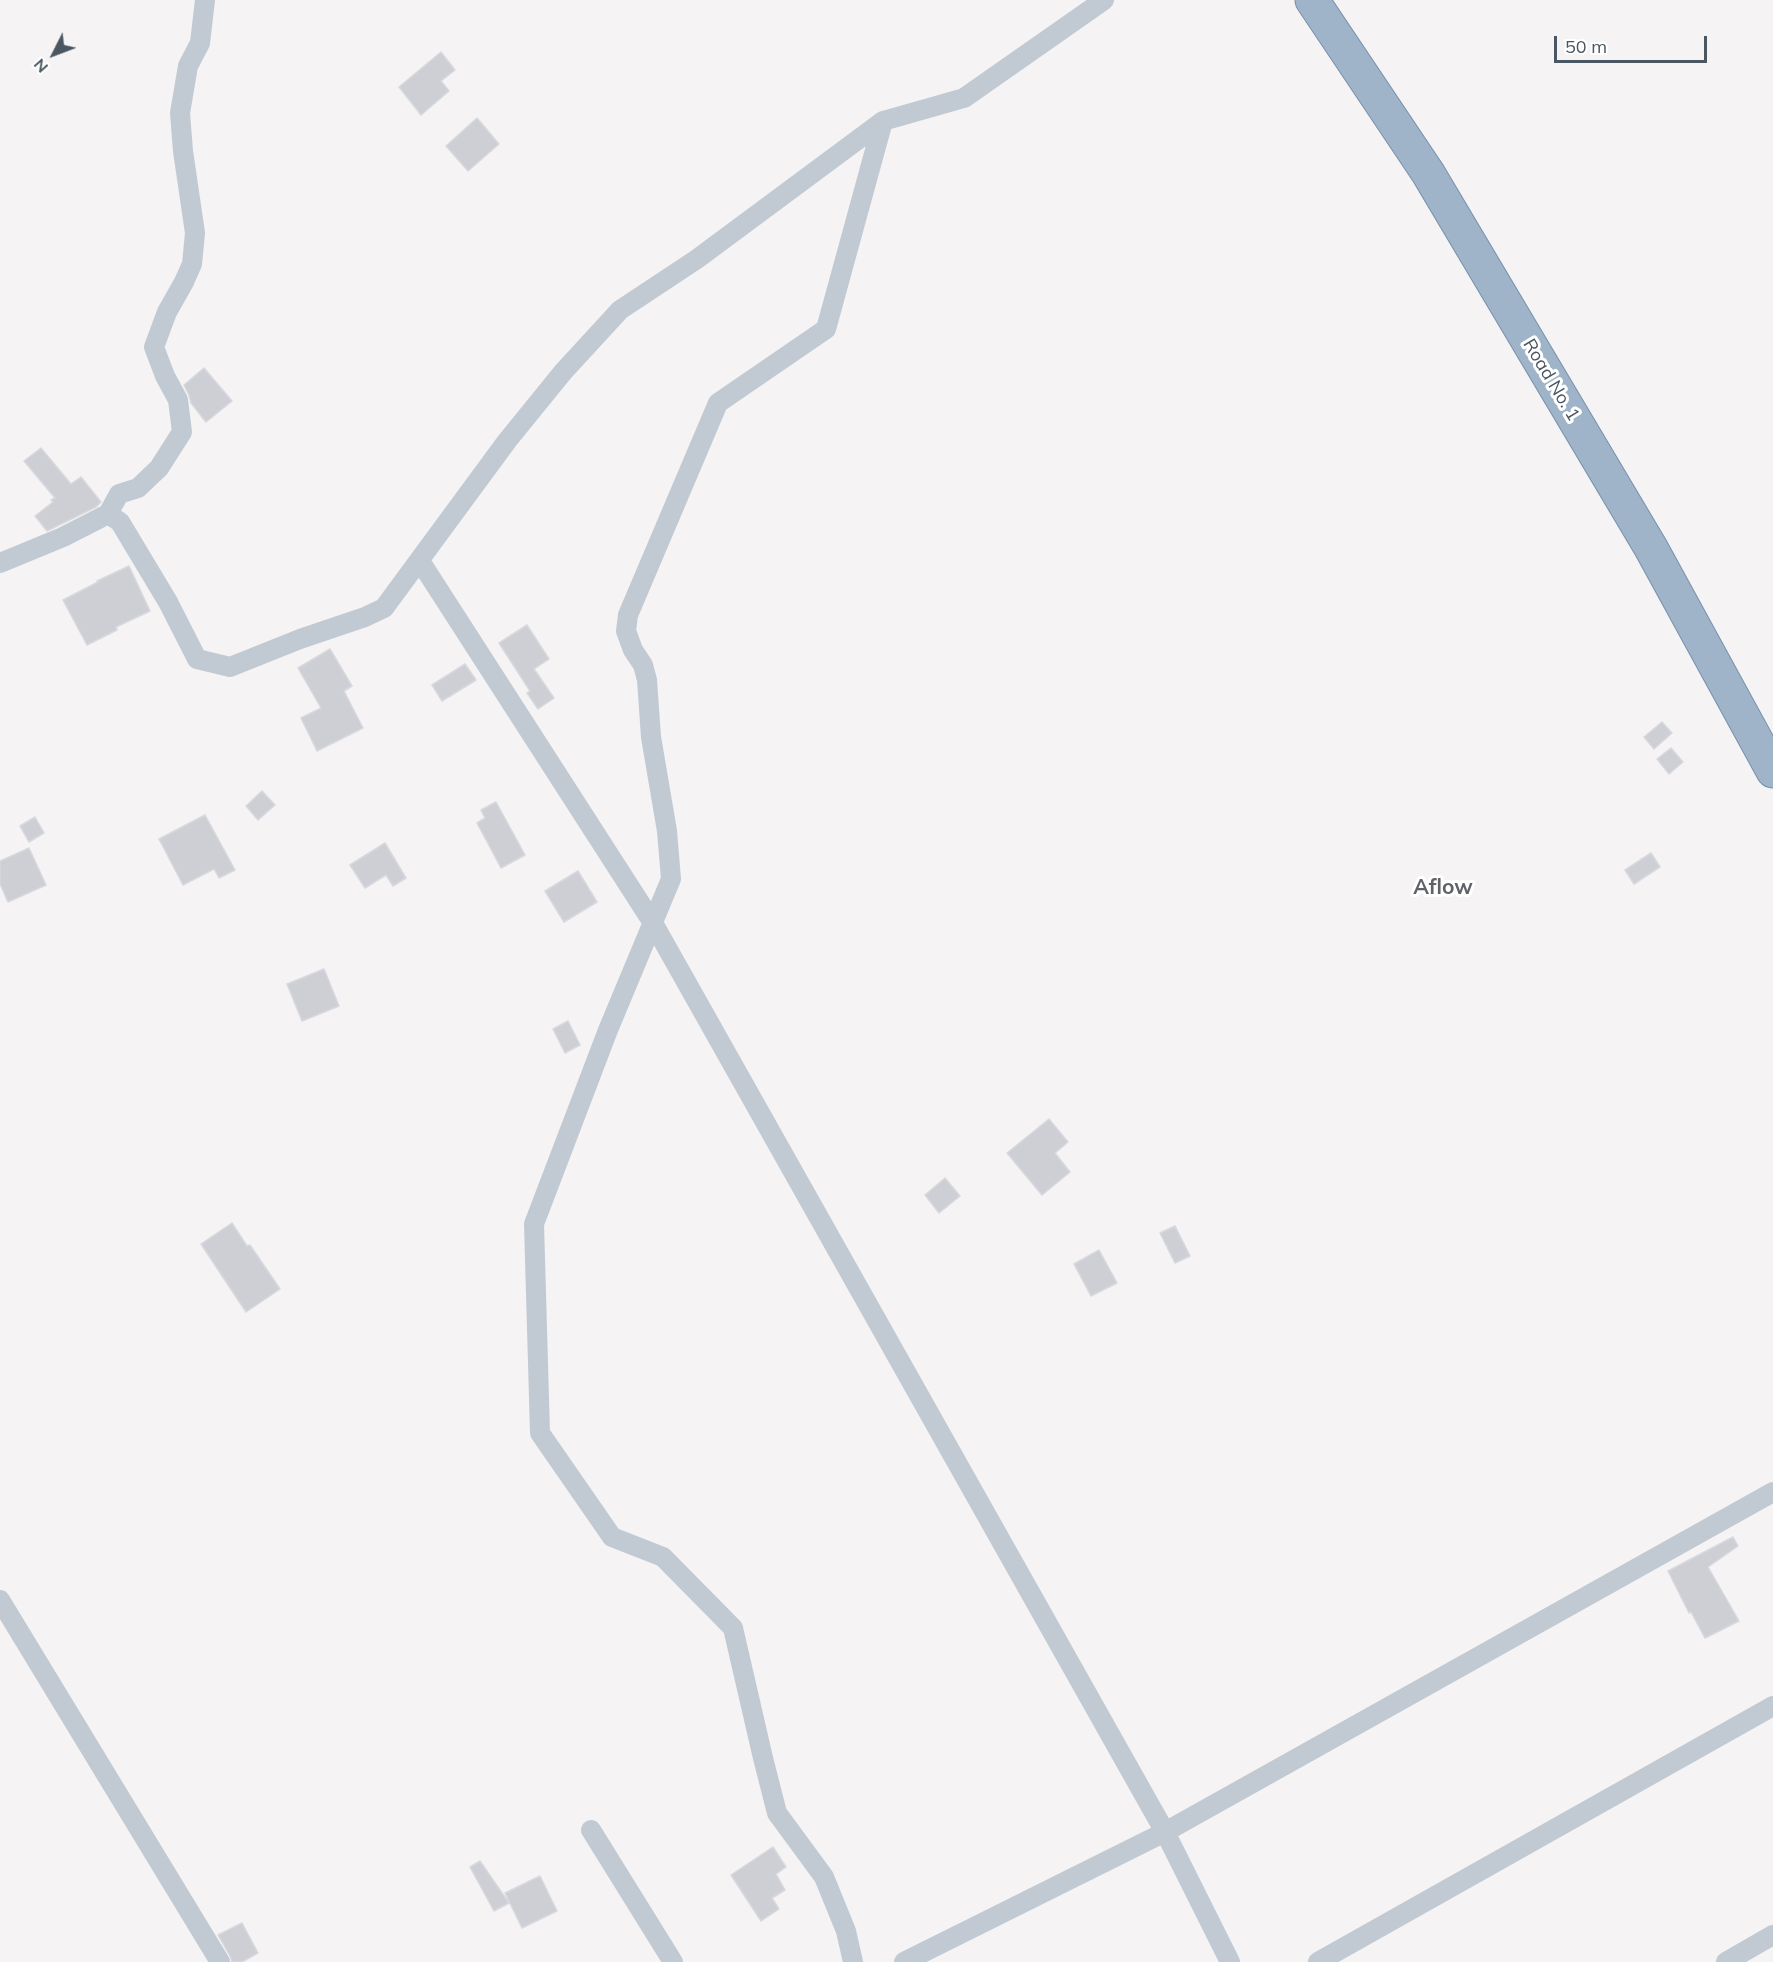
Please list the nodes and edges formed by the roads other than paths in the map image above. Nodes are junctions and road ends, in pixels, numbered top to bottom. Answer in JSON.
{"nodes":[{"id":1,"x":205,"y":0,"type":"edge"},
{"id":2,"x":1104,"y":0,"type":"edge"},
{"id":3,"x":1312,"y":0,"type":"edge"},
{"id":4,"x":883,"y":121,"type":"junction"},
{"id":5,"x":108,"y":514,"type":"junction"},
{"id":6,"x":420,"y":561,"type":"junction"},
{"id":7,"x":0,"y":563,"type":"edge"},
{"id":8,"x":1773,"y":771,"type":"edge"},
{"id":9,"x":653,"y":923,"type":"junction"},
{"id":10,"x":1773,"y":1492,"type":"edge"},
{"id":11,"x":0,"y":1600,"type":"edge"},
{"id":12,"x":1773,"y":1706,"type":"edge"},
{"id":13,"x":591,"y":1830,"type":"dead end"},
{"id":14,"x":1165,"y":1832,"type":"junction"},
{"id":15,"x":1773,"y":1935,"type":"edge"},
{"id":16,"x":220,"y":1962,"type":"edge"},
{"id":17,"x":673,"y":1962,"type":"edge"},
{"id":18,"x":853,"y":1962,"type":"edge"},
{"id":19,"x":904,"y":1962,"type":"edge"},
{"id":20,"x":1230,"y":1962,"type":"edge"},
{"id":21,"x":1318,"y":1962,"type":"edge"},
{"id":22,"x":1726,"y":1962,"type":"edge"}],
"edges":[{"from":1,"to":5,"type":"street"},
{"from":2,"to":4,"type":"street"},
{"from":3,"to":8,"type":"highway","name":"Road No. 1"},
{"from":4,"to":6,"type":"street"},
{"from":4,"to":9,"type":"street"},
{"from":5,"to":6,"type":"street"},
{"from":5,"to":7,"type":"street"},
{"from":6,"to":9,"type":"street"},
{"from":9,"to":14,"type":"street"},
{"from":9,"to":18,"type":"street"},
{"from":10,"to":14,"type":"street"},
{"from":11,"to":16,"type":"street"},
{"from":12,"to":21,"type":"street"},
{"from":13,"to":17,"type":"street"},
{"from":14,"to":19,"type":"street"},
{"from":14,"to":20,"type":"street"},
{"from":15,"to":22,"type":"street"}]}
